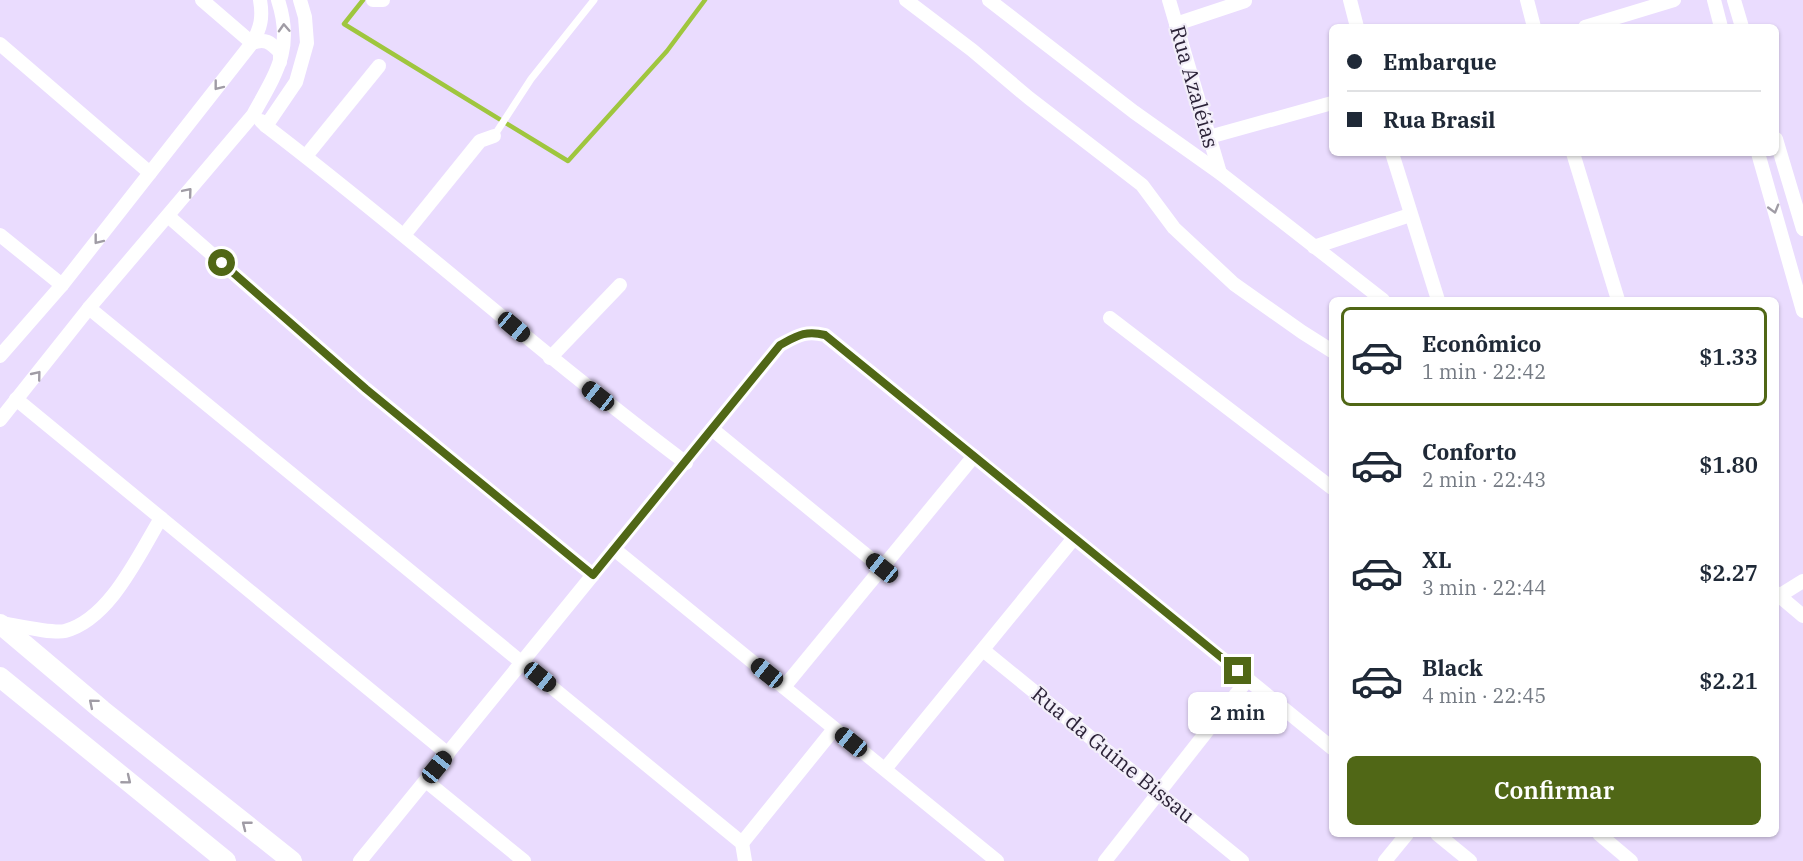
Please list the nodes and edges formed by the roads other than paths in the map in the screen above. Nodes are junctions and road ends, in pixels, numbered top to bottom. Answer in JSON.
{"nodes":[{"id":1,"x":202,"y":0,"type":"edge"},
{"id":2,"x":260,"y":0,"type":"edge"},
{"id":3,"x":278,"y":0,"type":"edge"},
{"id":4,"x":300,"y":0,"type":"edge"},
{"id":5,"x":373,"y":0,"type":"edge"},
{"id":6,"x":383,"y":0,"type":"edge"},
{"id":7,"x":594,"y":0,"type":"edge"},
{"id":8,"x":906,"y":0,"type":"edge"},
{"id":9,"x":989,"y":0,"type":"edge"},
{"id":10,"x":1169,"y":0,"type":"edge"},
{"id":11,"x":1350,"y":0,"type":"edge"},
{"id":12,"x":1527,"y":0,"type":"edge"},
{"id":13,"x":1674,"y":0,"type":"edge"},
{"id":14,"x":1714,"y":0,"type":"edge"},
{"id":15,"x":1734,"y":0,"type":"edge"},
{"id":16,"x":1245,"y":2,"type":"dead end"},
{"id":17,"x":1176,"y":24,"type":"junction"},
{"id":18,"x":1356,"y":24,"type":"edge"},
{"id":19,"x":1533,"y":24,"type":"edge"},
{"id":20,"x":1595,"y":24,"type":"edge"},
{"id":21,"x":1720,"y":24,"type":"edge"},
{"id":22,"x":1741,"y":24,"type":"edge"},
{"id":23,"x":252,"y":43,"type":"junction"},
{"id":24,"x":0,"y":44,"type":"edge"},
{"id":25,"x":280,"y":64,"type":"junction"},
{"id":26,"x":379,"y":66,"type":"dead end"},
{"id":27,"x":1329,"y":104,"type":"edge"},
{"id":28,"x":253,"y":114,"type":"junction"},
{"id":29,"x":266,"y":126,"type":"junction"},
{"id":30,"x":496,"y":133,"type":"joint"},
{"id":31,"x":1209,"y":137,"type":"junction"},
{"id":32,"x":1779,"y":149,"type":"edge"},
{"id":33,"x":306,"y":156,"type":"junction"},
{"id":34,"x":1393,"y":156,"type":"edge"},
{"id":35,"x":1574,"y":156,"type":"edge"},
{"id":36,"x":1759,"y":156,"type":"edge"},
{"id":37,"x":150,"y":173,"type":"junction"},
{"id":38,"x":1220,"y":173,"type":"junction"},
{"id":39,"x":1410,"y":215,"type":"junction"},
{"id":40,"x":168,"y":216,"type":"junction"},
{"id":41,"x":1803,"y":229,"type":"edge"},
{"id":42,"x":0,"y":235,"type":"edge"},
{"id":43,"x":404,"y":235,"type":"junction"},
{"id":44,"x":1314,"y":247,"type":"junction"},
{"id":45,"x":62,"y":285,"type":"junction"},
{"id":46,"x":620,"y":285,"type":"dead end"},
{"id":47,"x":1379,"y":297,"type":"edge"},
{"id":48,"x":1437,"y":297,"type":"edge"},
{"id":49,"x":1617,"y":297,"type":"edge"},
{"id":50,"x":89,"y":308,"type":"junction"},
{"id":51,"x":1803,"y":311,"type":"edge"},
{"id":52,"x":1110,"y":318,"type":"dead end"},
{"id":53,"x":1329,"y":349,"type":"edge"},
{"id":54,"x":0,"y":356,"type":"edge"},
{"id":55,"x":550,"y":358,"type":"junction"},
{"id":56,"x":16,"y":399,"type":"junction"},
{"id":57,"x":0,"y":420,"type":"edge"},
{"id":58,"x":712,"y":429,"type":"junction"},
{"id":59,"x":974,"y":456,"type":"junction"},
{"id":60,"x":686,"y":463,"type":"junction"},
{"id":61,"x":1329,"y":486,"type":"edge"},
{"id":62,"x":161,"y":518,"type":"junction"},
{"id":63,"x":1074,"y":538,"type":"junction"},
{"id":64,"x":614,"y":549,"type":"junction"},
{"id":65,"x":882,"y":568,"type":"junction"},
{"id":66,"x":593,"y":575,"type":"junction"},
{"id":67,"x":1803,"y":581,"type":"edge"},
{"id":68,"x":1779,"y":594,"type":"edge"},
{"id":69,"x":1779,"y":596,"type":"edge"},
{"id":70,"x":1803,"y":616,"type":"edge"},
{"id":71,"x":0,"y":623,"type":"edge"},
{"id":72,"x":983,"y":650,"type":"junction"},
{"id":73,"x":522,"y":662,"type":"junction"},
{"id":74,"x":0,"y":677,"type":"edge"},
{"id":75,"x":1248,"y":680,"type":"junction"},
{"id":76,"x":784,"y":687,"type":"junction"},
{"id":77,"x":834,"y":729,"type":"junction"},
{"id":78,"x":1329,"y":746,"type":"edge"},
{"id":79,"x":447,"y":754,"type":"junction"},
{"id":80,"x":885,"y":769,"type":"junction"},
{"id":81,"x":426,"y":781,"type":"junction"},
{"id":82,"x":1158,"y":793,"type":"junction"},
{"id":83,"x":1404,"y":837,"type":"edge"},
{"id":84,"x":1441,"y":837,"type":"edge"},
{"id":85,"x":1603,"y":837,"type":"edge"},
{"id":86,"x":742,"y":843,"type":"junction"},
{"id":87,"x":226,"y":861,"type":"edge"},
{"id":88,"x":292,"y":861,"type":"edge"},
{"id":89,"x":360,"y":861,"type":"edge"},
{"id":90,"x":524,"y":861,"type":"edge"},
{"id":91,"x":745,"y":861,"type":"edge"},
{"id":92,"x":997,"y":861,"type":"edge"},
{"id":93,"x":1104,"y":861,"type":"edge"},
{"id":94,"x":1242,"y":861,"type":"edge"},
{"id":95,"x":1384,"y":861,"type":"edge"},
{"id":96,"x":1470,"y":861,"type":"edge"},
{"id":97,"x":1631,"y":861,"type":"edge"}],
"edges":[{"from":1,"to":23,"type":"street"},
{"from":2,"to":23,"type":"street"},
{"from":25,"to":3,"type":"street","one_way":true},
{"from":4,"to":29,"type":"street"},
{"from":5,"to":6,"type":"street"},
{"from":7,"to":30,"type":"lane"},
{"from":8,"to":53,"type":"street"},
{"from":9,"to":38,"type":"street"},
{"from":10,"to":17,"type":"street","name":"Rua Azaléias"},
{"from":11,"to":18,"type":"street"},
{"from":12,"to":19,"type":"street"},
{"from":13,"to":20,"type":"street"},
{"from":14,"to":21,"type":"street"},
{"from":15,"to":22,"type":"street"},
{"from":16,"to":17,"type":"street"},
{"from":17,"to":31,"type":"street","name":"Rua Azaléias"},
{"from":23,"to":25,"type":"street"},
{"from":23,"to":37,"type":"street","one_way":true},
{"from":24,"to":37,"type":"street"},
{"from":25,"to":28,"type":"street"},
{"from":26,"to":33,"type":"street"},
{"from":27,"to":31,"type":"street"},
{"from":28,"to":29,"type":"street"},
{"from":40,"to":28,"type":"street","one_way":true},
{"from":29,"to":33,"type":"street"},
{"from":30,"to":43,"type":"street"},
{"from":31,"to":38,"type":"street","name":"Rua Azaléias"},
{"from":32,"to":41,"type":"street"},
{"from":33,"to":43,"type":"street"},
{"from":34,"to":39,"type":"street"},
{"from":35,"to":49,"type":"street"},
{"from":36,"to":51,"type":"street","one_way":true},
{"from":37,"to":45,"type":"street","one_way":true},
{"from":38,"to":44,"type":"street"},
{"from":39,"to":44,"type":"street"},
{"from":39,"to":48,"type":"street"},
{"from":40,"to":50,"type":"street"},
{"from":40,"to":66,"type":"street"},
{"from":42,"to":45,"type":"street"},
{"from":43,"to":55,"type":"street"},
{"from":44,"to":47,"type":"street"},
{"from":45,"to":54,"type":"street"},
{"from":46,"to":55,"type":"street"},
{"from":56,"to":50,"type":"street","one_way":true},
{"from":50,"to":73,"type":"street"},
{"from":52,"to":61,"type":"street"},
{"from":55,"to":60,"type":"street"},
{"from":56,"to":57,"type":"street"},
{"from":56,"to":62,"type":"street"},
{"from":58,"to":59,"type":"street"},
{"from":58,"to":60,"type":"street"},
{"from":58,"to":65,"type":"street"},
{"from":59,"to":63,"type":"street"},
{"from":59,"to":65,"type":"street"},
{"from":60,"to":64,"type":"street"},
{"from":62,"to":71,"type":"street"},
{"from":62,"to":79,"type":"street"},
{"from":63,"to":72,"type":"street"},
{"from":63,"to":75,"type":"street"},
{"from":64,"to":66,"type":"street"},
{"from":64,"to":76,"type":"street"},
{"from":65,"to":76,"type":"street"},
{"from":66,"to":73,"type":"street"},
{"from":67,"to":68,"type":"street"},
{"from":69,"to":70,"type":"street"},
{"from":88,"to":71,"type":"street","one_way":true},
{"from":72,"to":80,"type":"street"},
{"from":72,"to":82,"type":"street","name":"Rua da Guine Bissau"},
{"from":73,"to":79,"type":"street"},
{"from":73,"to":86,"type":"street"},
{"from":74,"to":87,"type":"street","one_way":true},
{"from":75,"to":78,"type":"street"},
{"from":75,"to":82,"type":"street"},
{"from":76,"to":77,"type":"street"},
{"from":77,"to":80,"type":"street"},
{"from":77,"to":86,"type":"street"},
{"from":79,"to":81,"type":"street"},
{"from":80,"to":92,"type":"street"},
{"from":81,"to":89,"type":"street"},
{"from":81,"to":90,"type":"street"},
{"from":82,"to":93,"type":"street"},
{"from":82,"to":94,"type":"street","name":"Rua da Guine Bissau"},
{"from":83,"to":95,"type":"street"},
{"from":84,"to":96,"type":"street"},
{"from":85,"to":97,"type":"street"},
{"from":86,"to":91,"type":"street"}]}
